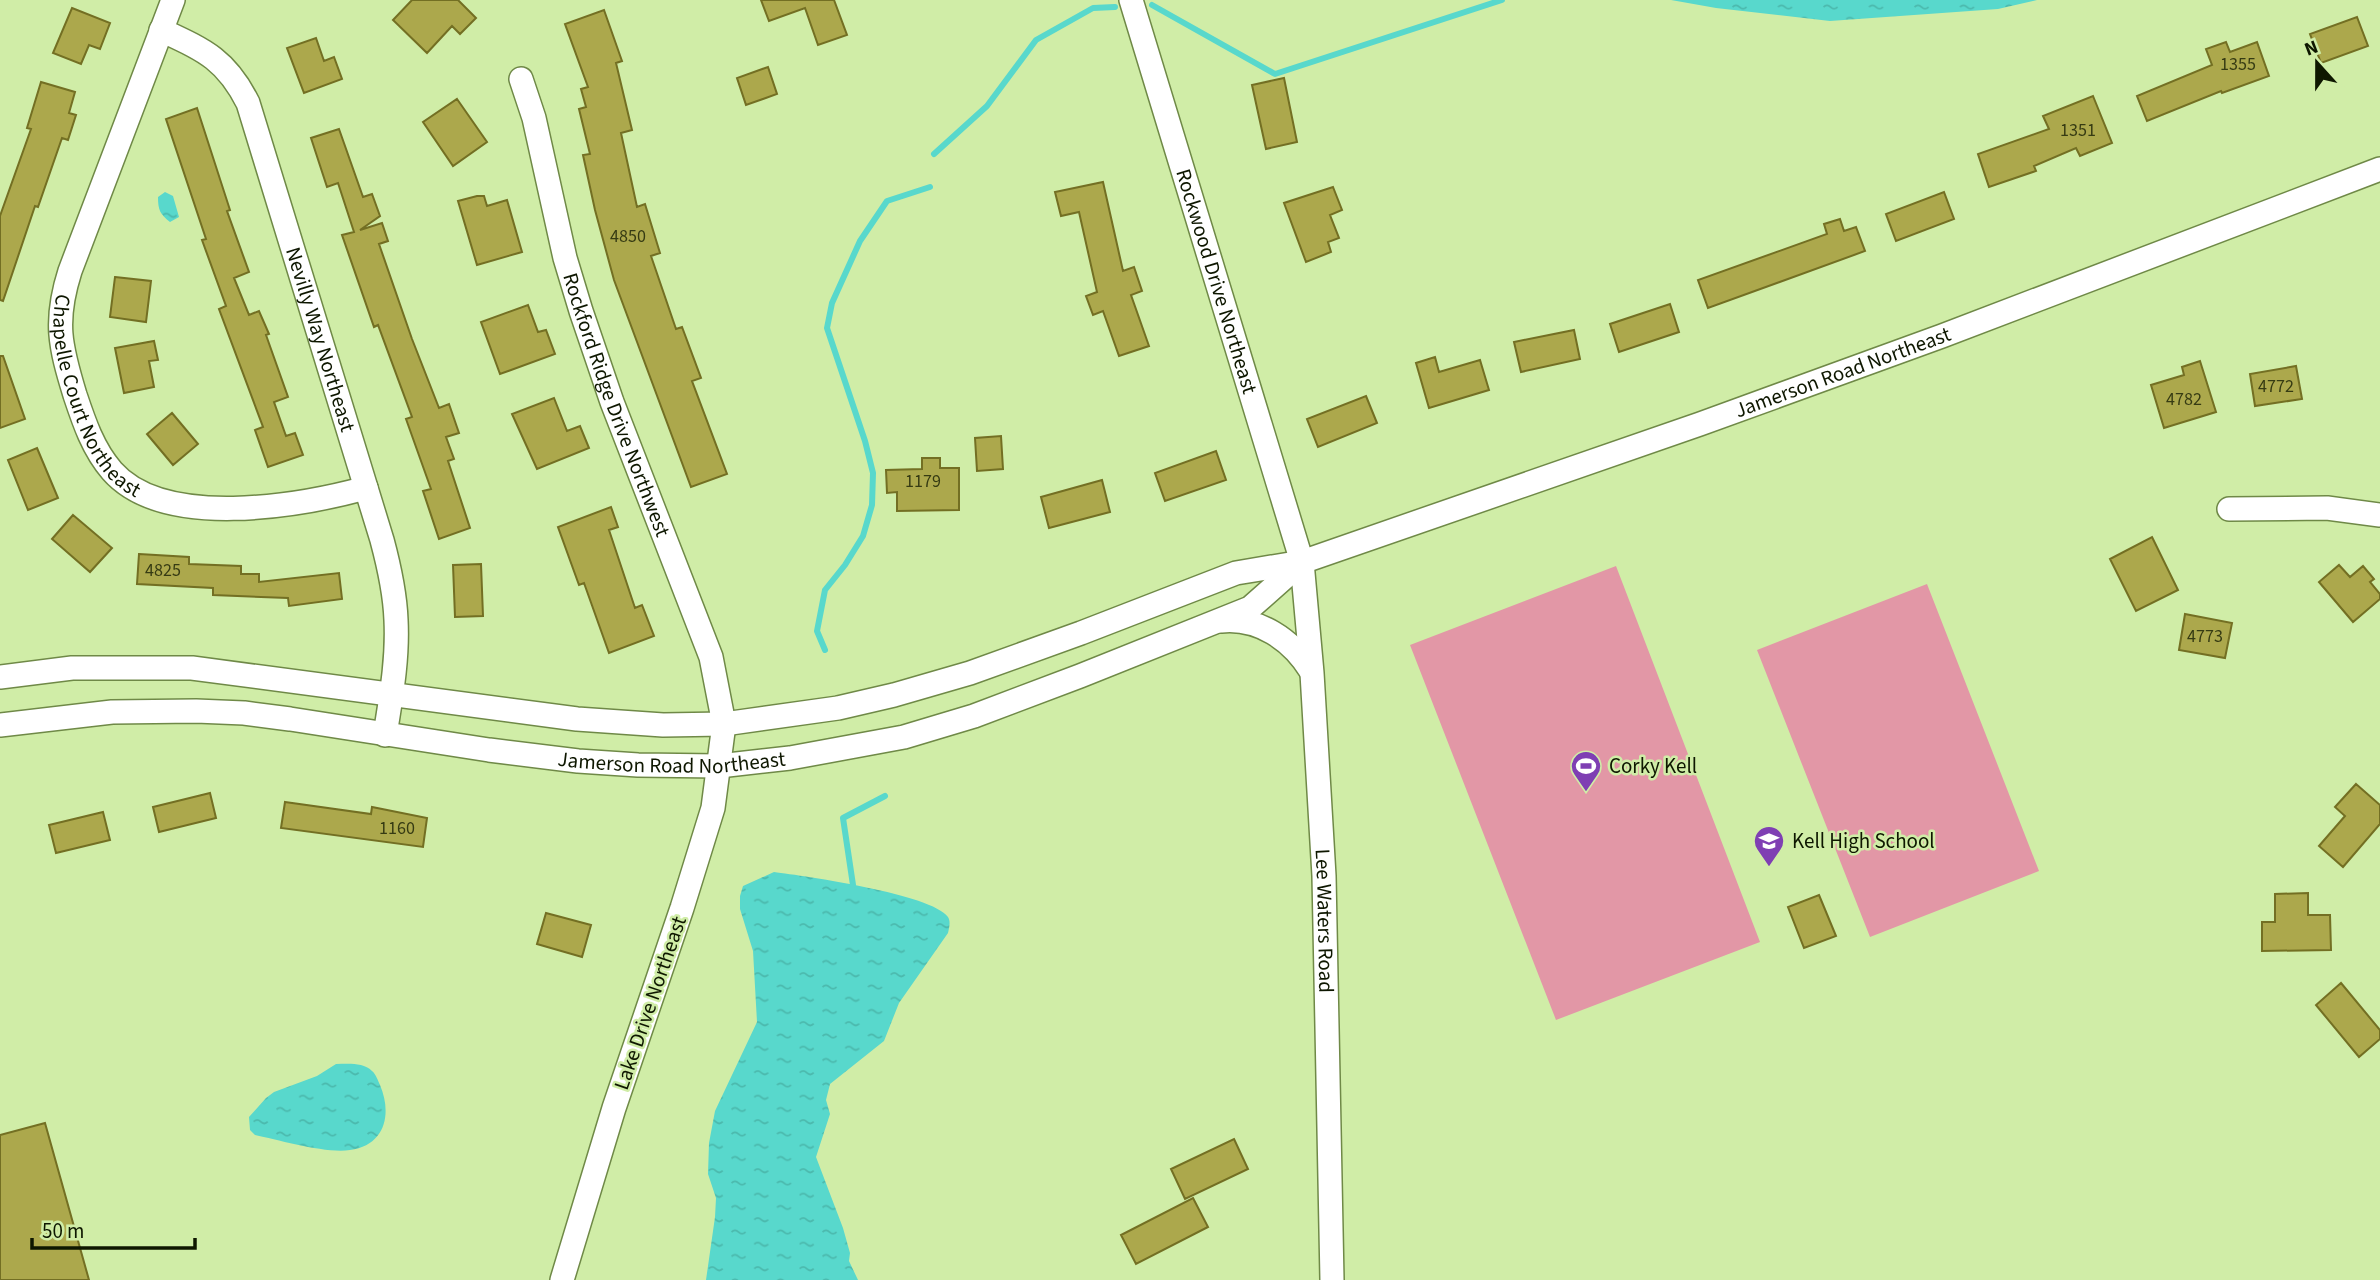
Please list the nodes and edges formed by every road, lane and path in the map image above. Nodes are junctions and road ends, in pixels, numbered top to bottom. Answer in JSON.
{"nodes":[{"id":1,"x":173,"y":0,"type":"edge"},
{"id":2,"x":1131,"y":0,"type":"edge"},
{"id":3,"x":161,"y":30,"type":"junction"},
{"id":4,"x":521,"y":79,"type":"dead end"},
{"id":5,"x":2380,"y":169,"type":"edge"},
{"id":6,"x":366,"y":488,"type":"junction"},
{"id":7,"x":2229,"y":509,"type":"dead end"},
{"id":8,"x":2380,"y":515,"type":"edge"},
{"id":9,"x":1302,"y":562,"type":"junction"},
{"id":10,"x":1215,"y":622,"type":"junction"},
{"id":11,"x":1312,"y":673,"type":"junction"},
{"id":12,"x":0,"y":677,"type":"edge"},
{"id":13,"x":392,"y":693,"type":"junction"},
{"id":14,"x":724,"y":724,"type":"junction"},
{"id":15,"x":0,"y":725,"type":"edge"},
{"id":16,"x":385,"y":735,"type":"junction"},
{"id":17,"x":719,"y":766,"type":"junction"},
{"id":18,"x":562,"y":1280,"type":"edge"},
{"id":19,"x":1332,"y":1280,"type":"edge"}],
"edges":[{"from":1,"to":3,"type":"street","name":"Chapelle Court Northeast"},
{"from":2,"to":9,"type":"street","name":"Rockwood Drive Northeast"},
{"from":3,"to":6,"type":"street","name":"Nevilly Way Northeast"},
{"from":3,"to":6,"type":"street","name":"Chapelle Court Northeast"},
{"from":4,"to":14,"type":"street","name":"Rockford Ridge Drive Northwest"},
{"from":5,"to":9,"type":"street","name":"Jamerson Road Northeast"},
{"from":6,"to":13,"type":"street","name":"Nevilly Way Northeast"},
{"from":7,"to":8,"type":"street"},
{"from":9,"to":10,"type":"street","name":"Jamerson Road Northeast"},
{"from":9,"to":11,"type":"street","name":"Lee Waters Road"},
{"from":9,"to":14,"type":"street","name":"Jamerson Road Northeast"},
{"from":10,"to":11,"type":"street"},
{"from":10,"to":17,"type":"street","name":"Jamerson Road Northeast"},
{"from":11,"to":19,"type":"street","name":"Lee Waters Road"},
{"from":12,"to":13,"type":"street","name":"Jamerson Road Northeast"},
{"from":13,"to":14,"type":"street","name":"Jamerson Road Northeast"},
{"from":13,"to":16,"type":"street","name":"Nevilly Way Northeast"},
{"from":14,"to":17,"type":"street","name":"Lake Drive Northeast"},
{"from":15,"to":16,"type":"street","name":"Jamerson Road Northeast"},
{"from":16,"to":17,"type":"street","name":"Jamerson Road Northeast"},
{"from":17,"to":18,"type":"street","name":"Lake Drive Northeast"}]}
